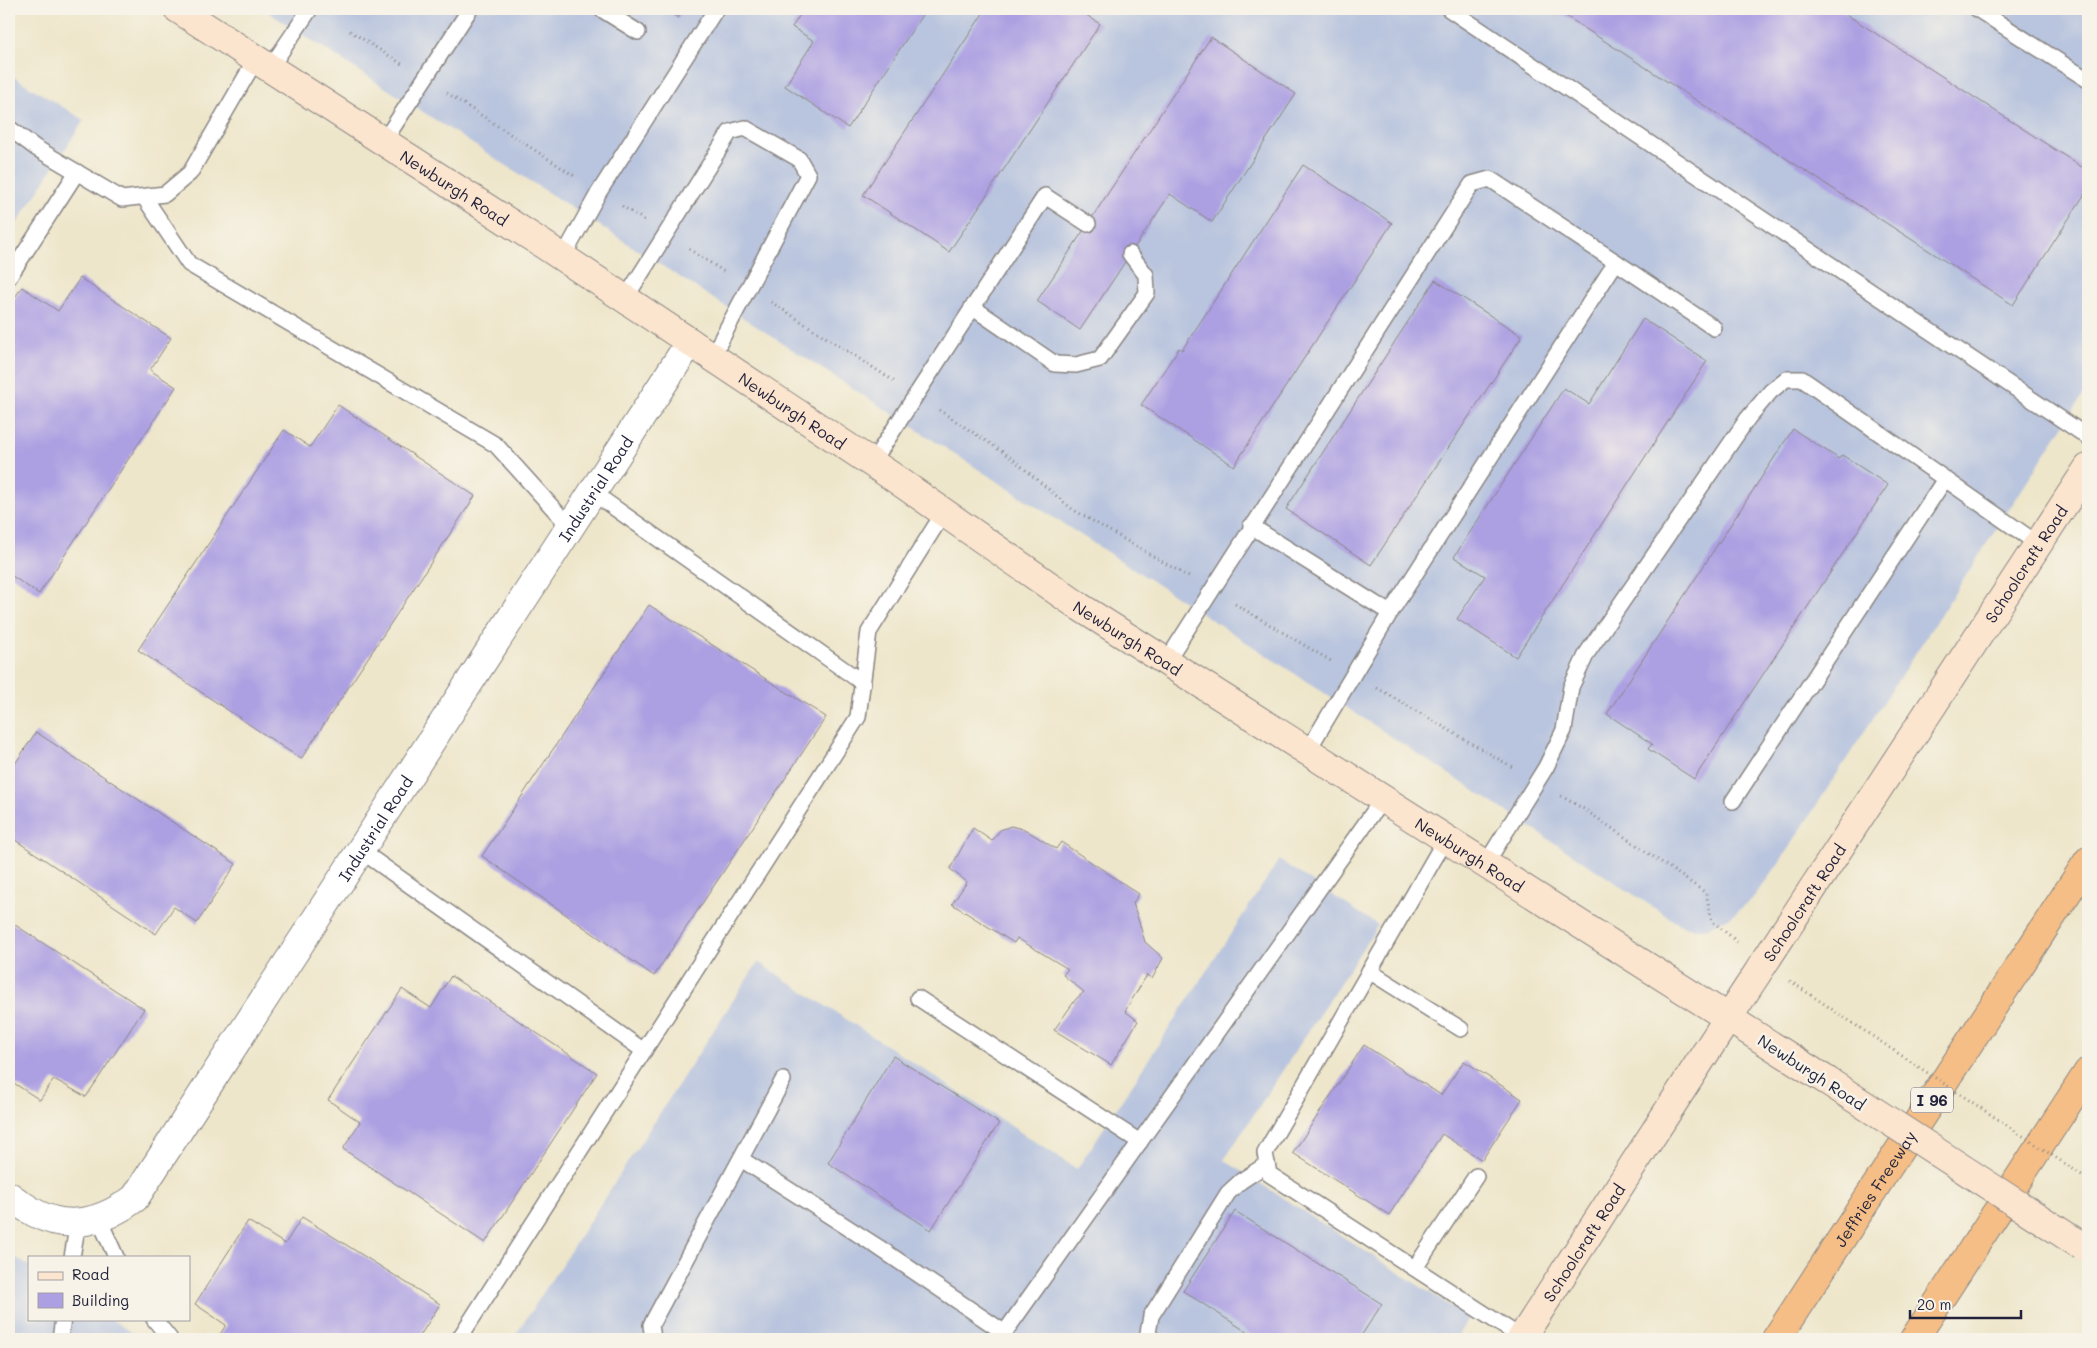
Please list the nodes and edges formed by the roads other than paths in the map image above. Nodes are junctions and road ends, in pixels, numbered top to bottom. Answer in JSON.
{"nodes":[{"id":1,"x":178,"y":9,"type":"edge"},
{"id":2,"x":310,"y":9,"type":"edge"},
{"id":3,"x":470,"y":9,"type":"edge"},
{"id":4,"x":601,"y":9,"type":"edge"},
{"id":5,"x":716,"y":9,"type":"edge"},
{"id":6,"x":1449,"y":9,"type":"edge"},
{"id":7,"x":1977,"y":9,"type":"edge"},
{"id":8,"x":638,"y":32,"type":"dead end"},
{"id":9,"x":263,"y":64,"type":"junction"},
{"id":10,"x":2088,"y":80,"type":"edge"},
{"id":11,"x":9,"y":128,"type":"edge"},
{"id":12,"x":384,"y":142,"type":"junction"},
{"id":13,"x":77,"y":172,"type":"junction"},
{"id":14,"x":144,"y":196,"type":"junction"},
{"id":15,"x":1088,"y":224,"type":"dead end"},
{"id":16,"x":1130,"y":254,"type":"dead end"},
{"id":17,"x":563,"y":257,"type":"junction"},
{"id":18,"x":1616,"y":262,"type":"junction"},
{"id":19,"x":9,"y":278,"type":"edge"},
{"id":20,"x":625,"y":299,"type":"junction"},
{"id":21,"x":972,"y":307,"type":"junction"},
{"id":22,"x":1714,"y":328,"type":"dead end"},
{"id":23,"x":690,"y":342,"type":"junction"},
{"id":24,"x":712,"y":357,"type":"junction"},
{"id":25,"x":2088,"y":437,"type":"edge"},
{"id":26,"x":872,"y":463,"type":"junction"},
{"id":27,"x":2088,"y":468,"type":"edge"},
{"id":28,"x":1945,"y":479,"type":"junction"},
{"id":29,"x":592,"y":492,"type":"junction"},
{"id":30,"x":944,"y":512,"type":"junction"},
{"id":31,"x":1251,"y":526,"type":"junction"},
{"id":32,"x":570,"y":527,"type":"junction"},
{"id":33,"x":2038,"y":544,"type":"junction"},
{"id":34,"x":1390,"y":613,"type":"junction"},
{"id":35,"x":1166,"y":662,"type":"junction"},
{"id":36,"x":863,"y":683,"type":"junction"},
{"id":37,"x":1307,"y":752,"type":"junction"},
{"id":38,"x":1382,"y":800,"type":"junction"},
{"id":39,"x":1733,"y":801,"type":"dead end"},
{"id":40,"x":1445,"y":840,"type":"junction"},
{"id":41,"x":360,"y":850,"type":"junction"},
{"id":42,"x":2088,"y":861,"type":"edge"},
{"id":43,"x":1485,"y":865,"type":"junction"},
{"id":44,"x":1369,"y":972,"type":"junction"},
{"id":45,"x":918,"y":998,"type":"dead end"},
{"id":46,"x":1728,"y":1018,"type":"junction"},
{"id":47,"x":1461,"y":1029,"type":"dead end"},
{"id":48,"x":644,"y":1051,"type":"junction"},
{"id":49,"x":2088,"y":1072,"type":"edge"},
{"id":50,"x":783,"y":1080,"type":"dead end"},
{"id":51,"x":1140,"y":1142,"type":"junction"},
{"id":52,"x":741,"y":1159,"type":"junction"},
{"id":53,"x":1267,"y":1164,"type":"junction"},
{"id":54,"x":1476,"y":1176,"type":"dead end"},
{"id":55,"x":9,"y":1196,"type":"edge"},
{"id":56,"x":88,"y":1221,"type":"junction"},
{"id":57,"x":2085,"y":1248,"type":"edge"},
{"id":58,"x":72,"y":1256,"type":"edge"},
{"id":59,"x":115,"y":1256,"type":"edge"},
{"id":60,"x":1415,"y":1268,"type":"junction"},
{"id":61,"x":63,"y":1320,"type":"edge"},
{"id":62,"x":155,"y":1320,"type":"edge"},
{"id":63,"x":1002,"y":1336,"type":"edge"},
{"id":64,"x":60,"y":1339,"type":"edge"},
{"id":65,"x":170,"y":1339,"type":"edge"},
{"id":66,"x":459,"y":1339,"type":"edge"},
{"id":67,"x":652,"y":1339,"type":"edge"},
{"id":68,"x":1152,"y":1339,"type":"edge"},
{"id":69,"x":1521,"y":1339,"type":"edge"},
{"id":70,"x":1776,"y":1339,"type":"edge"},
{"id":71,"x":1914,"y":1339,"type":"edge"}],
"edges":[{"from":1,"to":9,"type":"main road","name":"Newburgh Road"},
{"from":2,"to":9,"type":"lane"},
{"from":3,"to":12,"type":"lane"},
{"from":4,"to":8,"type":"lane"},
{"from":5,"to":17,"type":"lane"},
{"from":6,"to":25,"type":"lane"},
{"from":7,"to":10,"type":"lane"},
{"from":9,"to":12,"type":"main road","name":"Newburgh Road"},
{"from":9,"to":14,"type":"lane"},
{"from":11,"to":13,"type":"lane"},
{"from":12,"to":17,"type":"main road","name":"Newburgh Road"},
{"from":13,"to":14,"type":"lane"},
{"from":13,"to":19,"type":"lane"},
{"from":14,"to":32,"type":"lane"},
{"from":15,"to":21,"type":"lane"},
{"from":16,"to":21,"type":"lane"},
{"from":17,"to":20,"type":"main road","name":"Newburgh Road"},
{"from":18,"to":22,"type":"lane"},
{"from":18,"to":31,"type":"lane"},
{"from":18,"to":34,"type":"lane"},
{"from":20,"to":23,"type":"main road","name":"Newburgh Road"},
{"from":20,"to":24,"type":"lane"},
{"from":21,"to":26,"type":"lane"},
{"from":23,"to":24,"type":"main road","name":"Newburgh Road"},
{"from":23,"to":29,"type":"street","name":"Industrial Road"},
{"from":24,"to":26,"type":"main road","name":"Newburgh Road"},
{"from":26,"to":30,"type":"main road","name":"Newburgh Road"},
{"from":27,"to":33,"type":"main road","name":"Schoolcraft Road"},
{"from":28,"to":33,"type":"lane"},
{"from":28,"to":39,"type":"lane"},
{"from":28,"to":43,"type":"lane"},
{"from":29,"to":32,"type":"street","name":"Industrial Road"},
{"from":29,"to":36,"type":"lane"},
{"from":30,"to":35,"type":"main road","name":"Newburgh Road"},
{"from":30,"to":36,"type":"lane"},
{"from":31,"to":34,"type":"lane"},
{"from":31,"to":35,"type":"lane"},
{"from":32,"to":41,"type":"street","name":"Industrial Road"},
{"from":33,"to":46,"type":"main road","name":"Schoolcraft Road"},
{"from":34,"to":37,"type":"lane"},
{"from":35,"to":37,"type":"main road","name":"Newburgh Road"},
{"from":36,"to":48,"type":"lane"},
{"from":37,"to":38,"type":"main road","name":"Newburgh Road"},
{"from":38,"to":40,"type":"main road","name":"Newburgh Road"},
{"from":38,"to":51,"type":"lane"},
{"from":40,"to":43,"type":"main road","name":"Newburgh Road"},
{"from":40,"to":44,"type":"lane"},
{"from":41,"to":48,"type":"lane"},
{"from":41,"to":56,"type":"street","name":"Industrial Road"},
{"from":42,"to":70,"type":"highway","name":"Jeffries Freeway","number":"I 96"},
{"from":43,"to":46,"type":"main road","name":"Newburgh Road"},
{"from":44,"to":47,"type":"lane"},
{"from":44,"to":53,"type":"lane"},
{"from":45,"to":51,"type":"lane"},
{"from":46,"to":57,"type":"main road","name":"Newburgh Road","bridge":true},
{"from":46,"to":69,"type":"main road","name":"Schoolcraft Road"},
{"from":48,"to":66,"type":"lane"},
{"from":49,"to":71,"type":"highway"},
{"from":50,"to":52,"type":"lane"},
{"from":51,"to":63,"type":"lane"},
{"from":52,"to":63,"type":"lane"},
{"from":52,"to":67,"type":"lane"},
{"from":53,"to":60,"type":"lane"},
{"from":53,"to":68,"type":"lane"},
{"from":54,"to":60,"type":"lane"},
{"from":55,"to":56,"type":"street","name":"Industrial Road"},
{"from":56,"to":58,"type":"lane"},
{"from":56,"to":59,"type":"lane"},
{"from":60,"to":69,"type":"lane"},
{"from":61,"to":64,"type":"lane"},
{"from":62,"to":65,"type":"lane"}]}
